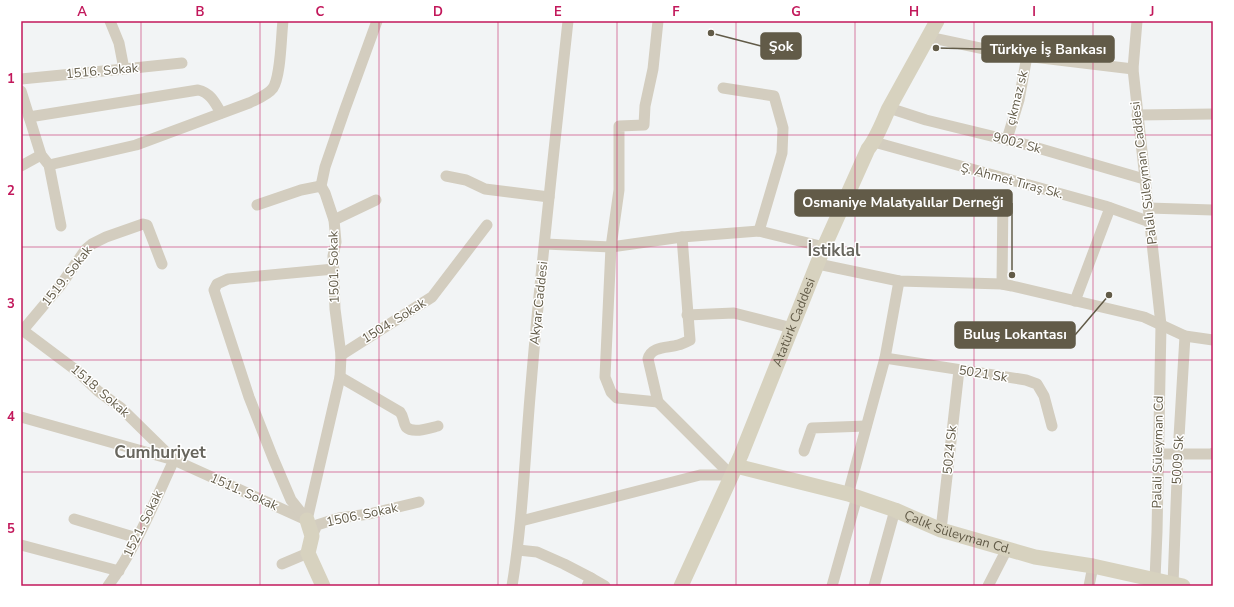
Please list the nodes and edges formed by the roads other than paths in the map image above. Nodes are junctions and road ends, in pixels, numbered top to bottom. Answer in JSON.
{"nodes":[{"id":1,"x":110,"y":21,"type":"edge"},
{"id":2,"x":283,"y":21,"type":"edge"},
{"id":3,"x":377,"y":21,"type":"edge"},
{"id":4,"x":568,"y":21,"type":"edge"},
{"id":5,"x":658,"y":21,"type":"edge"},
{"id":6,"x":937,"y":21,"type":"edge"},
{"id":7,"x":1137,"y":21,"type":"edge"},
{"id":8,"x":928,"y":37,"type":"junction"},
{"id":9,"x":1027,"y":56,"type":"junction"},
{"id":10,"x":182,"y":63,"type":"dead end"},
{"id":11,"x":124,"y":69,"type":"junction"},
{"id":12,"x":1133,"y":69,"type":"junction"},
{"id":13,"x":21,"y":79,"type":"edge"},
{"id":14,"x":723,"y":88,"type":"dead end"},
{"id":15,"x":21,"y":91,"type":"edge"},
{"id":16,"x":890,"y":108,"type":"junction"},
{"id":17,"x":221,"y":113,"type":"junction"},
{"id":18,"x":1213,"y":114,"type":"edge"},
{"id":19,"x":1137,"y":115,"type":"junction"},
{"id":20,"x":29,"y":117,"type":"junction"},
{"id":21,"x":1007,"y":139,"type":"junction"},
{"id":22,"x":874,"y":142,"type":"junction"},
{"id":23,"x":41,"y":155,"type":"junction"},
{"id":24,"x":49,"y":165,"type":"junction"},
{"id":25,"x":21,"y":166,"type":"edge"},
{"id":26,"x":446,"y":176,"type":"dead end"},
{"id":27,"x":1144,"y":180,"type":"junction"},
{"id":28,"x":321,"y":186,"type":"junction"},
{"id":29,"x":1003,"y":196,"type":"dead end"},
{"id":30,"x":548,"y":197,"type":"junction"},
{"id":31,"x":376,"y":200,"type":"dead end"},
{"id":32,"x":257,"y":205,"type":"dead end"},
{"id":33,"x":1110,"y":208,"type":"junction"},
{"id":34,"x":1148,"y":208,"type":"junction"},
{"id":35,"x":1213,"y":210,"type":"edge"},
{"id":36,"x":334,"y":220,"type":"junction"},
{"id":37,"x":1150,"y":222,"type":"junction"},
{"id":38,"x":487,"y":225,"type":"dead end"},
{"id":39,"x":61,"y":226,"type":"dead end"},
{"id":40,"x":759,"y":232,"type":"junction"},
{"id":41,"x":682,"y":237,"type":"junction"},
{"id":42,"x":545,"y":244,"type":"junction"},
{"id":43,"x":611,"y":247,"type":"junction"},
{"id":44,"x":824,"y":247,"type":"junction"},
{"id":45,"x":162,"y":264,"type":"dead end"},
{"id":46,"x":818,"y":264,"type":"junction"},
{"id":47,"x":334,"y":269,"type":"junction"},
{"id":48,"x":899,"y":281,"type":"junction"},
{"id":49,"x":1002,"y":284,"type":"junction"},
{"id":50,"x":1075,"y":301,"type":"junction"},
{"id":51,"x":687,"y":315,"type":"junction"},
{"id":52,"x":1161,"y":324,"type":"junction"},
{"id":53,"x":792,"y":328,"type":"junction"},
{"id":54,"x":22,"y":329,"type":"edge"},
{"id":55,"x":1185,"y":336,"type":"junction"},
{"id":56,"x":1213,"y":340,"type":"edge"},
{"id":57,"x":341,"y":355,"type":"junction"},
{"id":58,"x":885,"y":358,"type":"junction"},
{"id":59,"x":959,"y":370,"type":"junction"},
{"id":60,"x":340,"y":377,"type":"junction"},
{"id":61,"x":658,"y":402,"type":"junction"},
{"id":62,"x":21,"y":416,"type":"edge"},
{"id":63,"x":438,"y":426,"type":"dead end"},
{"id":64,"x":866,"y":426,"type":"junction"},
{"id":65,"x":1052,"y":426,"type":"dead end"},
{"id":66,"x":804,"y":451,"type":"dead end"},
{"id":67,"x":1213,"y":453,"type":"edge"},
{"id":68,"x":1158,"y":454,"type":"junction"},
{"id":69,"x":1178,"y":454,"type":"junction"},
{"id":70,"x":174,"y":460,"type":"junction"},
{"id":71,"x":733,"y":472,"type":"junction"},
{"id":72,"x":852,"y":496,"type":"junction"},
{"id":73,"x":419,"y":502,"type":"dead end"},
{"id":74,"x":895,"y":510,"type":"junction"},
{"id":75,"x":74,"y":519,"type":"dead end"},
{"id":76,"x":307,"y":520,"type":"junction"},
{"id":77,"x":521,"y":521,"type":"junction"},
{"id":78,"x":941,"y":530,"type":"junction"},
{"id":79,"x":312,"y":536,"type":"junction"},
{"id":80,"x":137,"y":538,"type":"junction"},
{"id":81,"x":21,"y":545,"type":"edge"},
{"id":82,"x":1007,"y":549,"type":"junction"},
{"id":83,"x":518,"y":550,"type":"junction"},
{"id":84,"x":308,"y":553,"type":"junction"},
{"id":85,"x":282,"y":564,"type":"dead end"},
{"id":86,"x":1093,"y":566,"type":"junction"},
{"id":87,"x":119,"y":572,"type":"junction"},
{"id":88,"x":1145,"y":580,"type":"edge"},
{"id":89,"x":589,"y":582,"type":"edge"},
{"id":90,"x":1178,"y":585,"type":"edge"},
{"id":91,"x":108,"y":586,"type":"edge"},
{"id":92,"x":323,"y":586,"type":"edge"},
{"id":93,"x":512,"y":586,"type":"edge"},
{"id":94,"x":605,"y":586,"type":"edge"},
{"id":95,"x":681,"y":586,"type":"edge"},
{"id":96,"x":832,"y":586,"type":"edge"},
{"id":97,"x":874,"y":586,"type":"edge"},
{"id":98,"x":988,"y":586,"type":"edge"},
{"id":99,"x":1089,"y":586,"type":"edge"}],
"edges":[{"from":1,"to":11,"type":"street"},
{"from":2,"to":17,"type":"street"},
{"from":3,"to":28,"type":"street"},
{"from":4,"to":30,"type":"street","name":"Akyar Caddesi"},
{"from":5,"to":43,"type":"street"},
{"from":6,"to":8,"type":"street","name":"Atatürk Caddesi"},
{"from":7,"to":12,"type":"street","name":"Palalı Süleyman Caddesi"},
{"from":8,"to":9,"type":"street"},
{"from":8,"to":16,"type":"street","name":"Atatürk Caddesi"},
{"from":9,"to":12,"type":"street"},
{"from":9,"to":21,"type":"street","name":"çıkmaz sk"},
{"from":10,"to":11,"type":"street","name":"1516. Sokak"},
{"from":11,"to":13,"type":"street","name":"1516. Sokak"},
{"from":12,"to":19,"type":"street","name":"Palalı Süleyman Caddesi"},
{"from":14,"to":40,"type":"street"},
{"from":15,"to":20,"type":"street"},
{"from":16,"to":21,"type":"street","name":"9002 Sk"},
{"from":16,"to":22,"type":"street","name":"Atatürk Caddesi"},
{"from":17,"to":20,"type":"street"},
{"from":17,"to":24,"type":"street"},
{"from":18,"to":19,"type":"street"},
{"from":19,"to":27,"type":"street","name":"Palalı Süleyman Caddesi"},
{"from":20,"to":23,"type":"street"},
{"from":21,"to":27,"type":"street","name":"9002 Sk"},
{"from":22,"to":33,"type":"street","name":"Ş. Ahmet Tıraş Sk."},
{"from":22,"to":44,"type":"street","name":"Atatürk Caddesi"},
{"from":23,"to":24,"type":"street"},
{"from":23,"to":25,"type":"street"},
{"from":24,"to":39,"type":"street"},
{"from":26,"to":30,"type":"street"},
{"from":27,"to":34,"type":"street","name":"Palalı Süleyman Caddesi"},
{"from":28,"to":32,"type":"street"},
{"from":28,"to":36,"type":"street","name":"1501. Sokak"},
{"from":29,"to":49,"type":"street"},
{"from":30,"to":42,"type":"street","name":"Akyar Caddesi"},
{"from":31,"to":36,"type":"street"},
{"from":33,"to":37,"type":"street","name":"Ş. Ahmet Tıraş Sk."},
{"from":33,"to":50,"type":"street"},
{"from":34,"to":35,"type":"street"},
{"from":34,"to":37,"type":"street","name":"Palalı Süleyman Caddesi"},
{"from":36,"to":47,"type":"street","name":"1501. Sokak"},
{"from":37,"to":52,"type":"street","name":"Palalı Süleyman Caddesi"},
{"from":38,"to":57,"type":"street","name":"1504. Sokak"},
{"from":40,"to":41,"type":"street"},
{"from":40,"to":44,"type":"street"},
{"from":41,"to":43,"type":"street"},
{"from":41,"to":51,"type":"street"},
{"from":42,"to":43,"type":"street"},
{"from":42,"to":77,"type":"street","name":"Akyar Caddesi"},
{"from":43,"to":61,"type":"street"},
{"from":44,"to":46,"type":"street","name":"Atatürk Caddesi"},
{"from":45,"to":54,"type":"street","name":"1519. Sokak"},
{"from":46,"to":48,"type":"street"},
{"from":46,"to":53,"type":"street","name":"Atatürk Caddesi"},
{"from":47,"to":57,"type":"street","name":"1501. Sokak"},
{"from":47,"to":76,"type":"street"},
{"from":48,"to":49,"type":"street"},
{"from":48,"to":58,"type":"street"},
{"from":49,"to":50,"type":"street"},
{"from":50,"to":52,"type":"street"},
{"from":51,"to":53,"type":"street"},
{"from":51,"to":61,"type":"street"},
{"from":52,"to":55,"type":"street"},
{"from":52,"to":68,"type":"street","name":"Palali Süleyman Cd"},
{"from":53,"to":71,"type":"street","name":"Atatürk Caddesi"},
{"from":54,"to":70,"type":"street","name":"1518. Sokak"},
{"from":55,"to":56,"type":"street"},
{"from":55,"to":69,"type":"street","name":"5009 Sk"},
{"from":57,"to":60,"type":"street","name":"1501. Sokak"},
{"from":58,"to":59,"type":"street","name":"5021 Sk"},
{"from":58,"to":64,"type":"street"},
{"from":59,"to":65,"type":"street","name":"5021 Sk"},
{"from":59,"to":78,"type":"street","name":"5024 Sk"},
{"from":60,"to":63,"type":"street"},
{"from":60,"to":76,"type":"street","name":"1501. Sokak"},
{"from":61,"to":71,"type":"street"},
{"from":62,"to":70,"type":"street","name":"1511. Sokak"},
{"from":64,"to":66,"type":"street"},
{"from":64,"to":72,"type":"street"},
{"from":67,"to":69,"type":"street"},
{"from":68,"to":69,"type":"street"},
{"from":68,"to":88,"type":"street","name":"Palali Süleyman Cd"},
{"from":69,"to":90,"type":"street","name":"5009 Sk"},
{"from":70,"to":76,"type":"street","name":"1511. Sokak"},
{"from":70,"to":80,"type":"street","name":"1521. Sokak"},
{"from":71,"to":72,"type":"street","name":"Çalık Süleyman Cd."},
{"from":71,"to":77,"type":"street"},
{"from":71,"to":95,"type":"street","name":"Atatürk Caddesi"},
{"from":72,"to":74,"type":"street","name":"Çalık Süleyman Cd."},
{"from":72,"to":96,"type":"street"},
{"from":73,"to":79,"type":"street","name":"1506. Sokak"},
{"from":74,"to":78,"type":"street","name":"Çalık Süleyman Cd."},
{"from":74,"to":97,"type":"street"},
{"from":75,"to":80,"type":"street"},
{"from":76,"to":79,"type":"street"},
{"from":77,"to":83,"type":"street","name":"Akyar Caddesi"},
{"from":78,"to":82,"type":"street","name":"Çalık Süleyman Cd."},
{"from":79,"to":84,"type":"street"},
{"from":80,"to":87,"type":"street","name":"1521. Sokak"},
{"from":81,"to":87,"type":"street"},
{"from":82,"to":86,"type":"street","name":"Çalık Süleyman Cd."},
{"from":82,"to":98,"type":"street"},
{"from":83,"to":89,"type":"street"},
{"from":83,"to":93,"type":"street","name":"Akyar Caddesi"},
{"from":84,"to":85,"type":"street"},
{"from":84,"to":92,"type":"street"},
{"from":86,"to":88,"type":"street","name":"Çalık Süleyman Cd."},
{"from":86,"to":99,"type":"street"},
{"from":87,"to":91,"type":"street","name":"1521. Sokak"},
{"from":88,"to":90,"type":"street","name":"Çalık Süleyman Cd."},
{"from":89,"to":94,"type":"street"}]}
